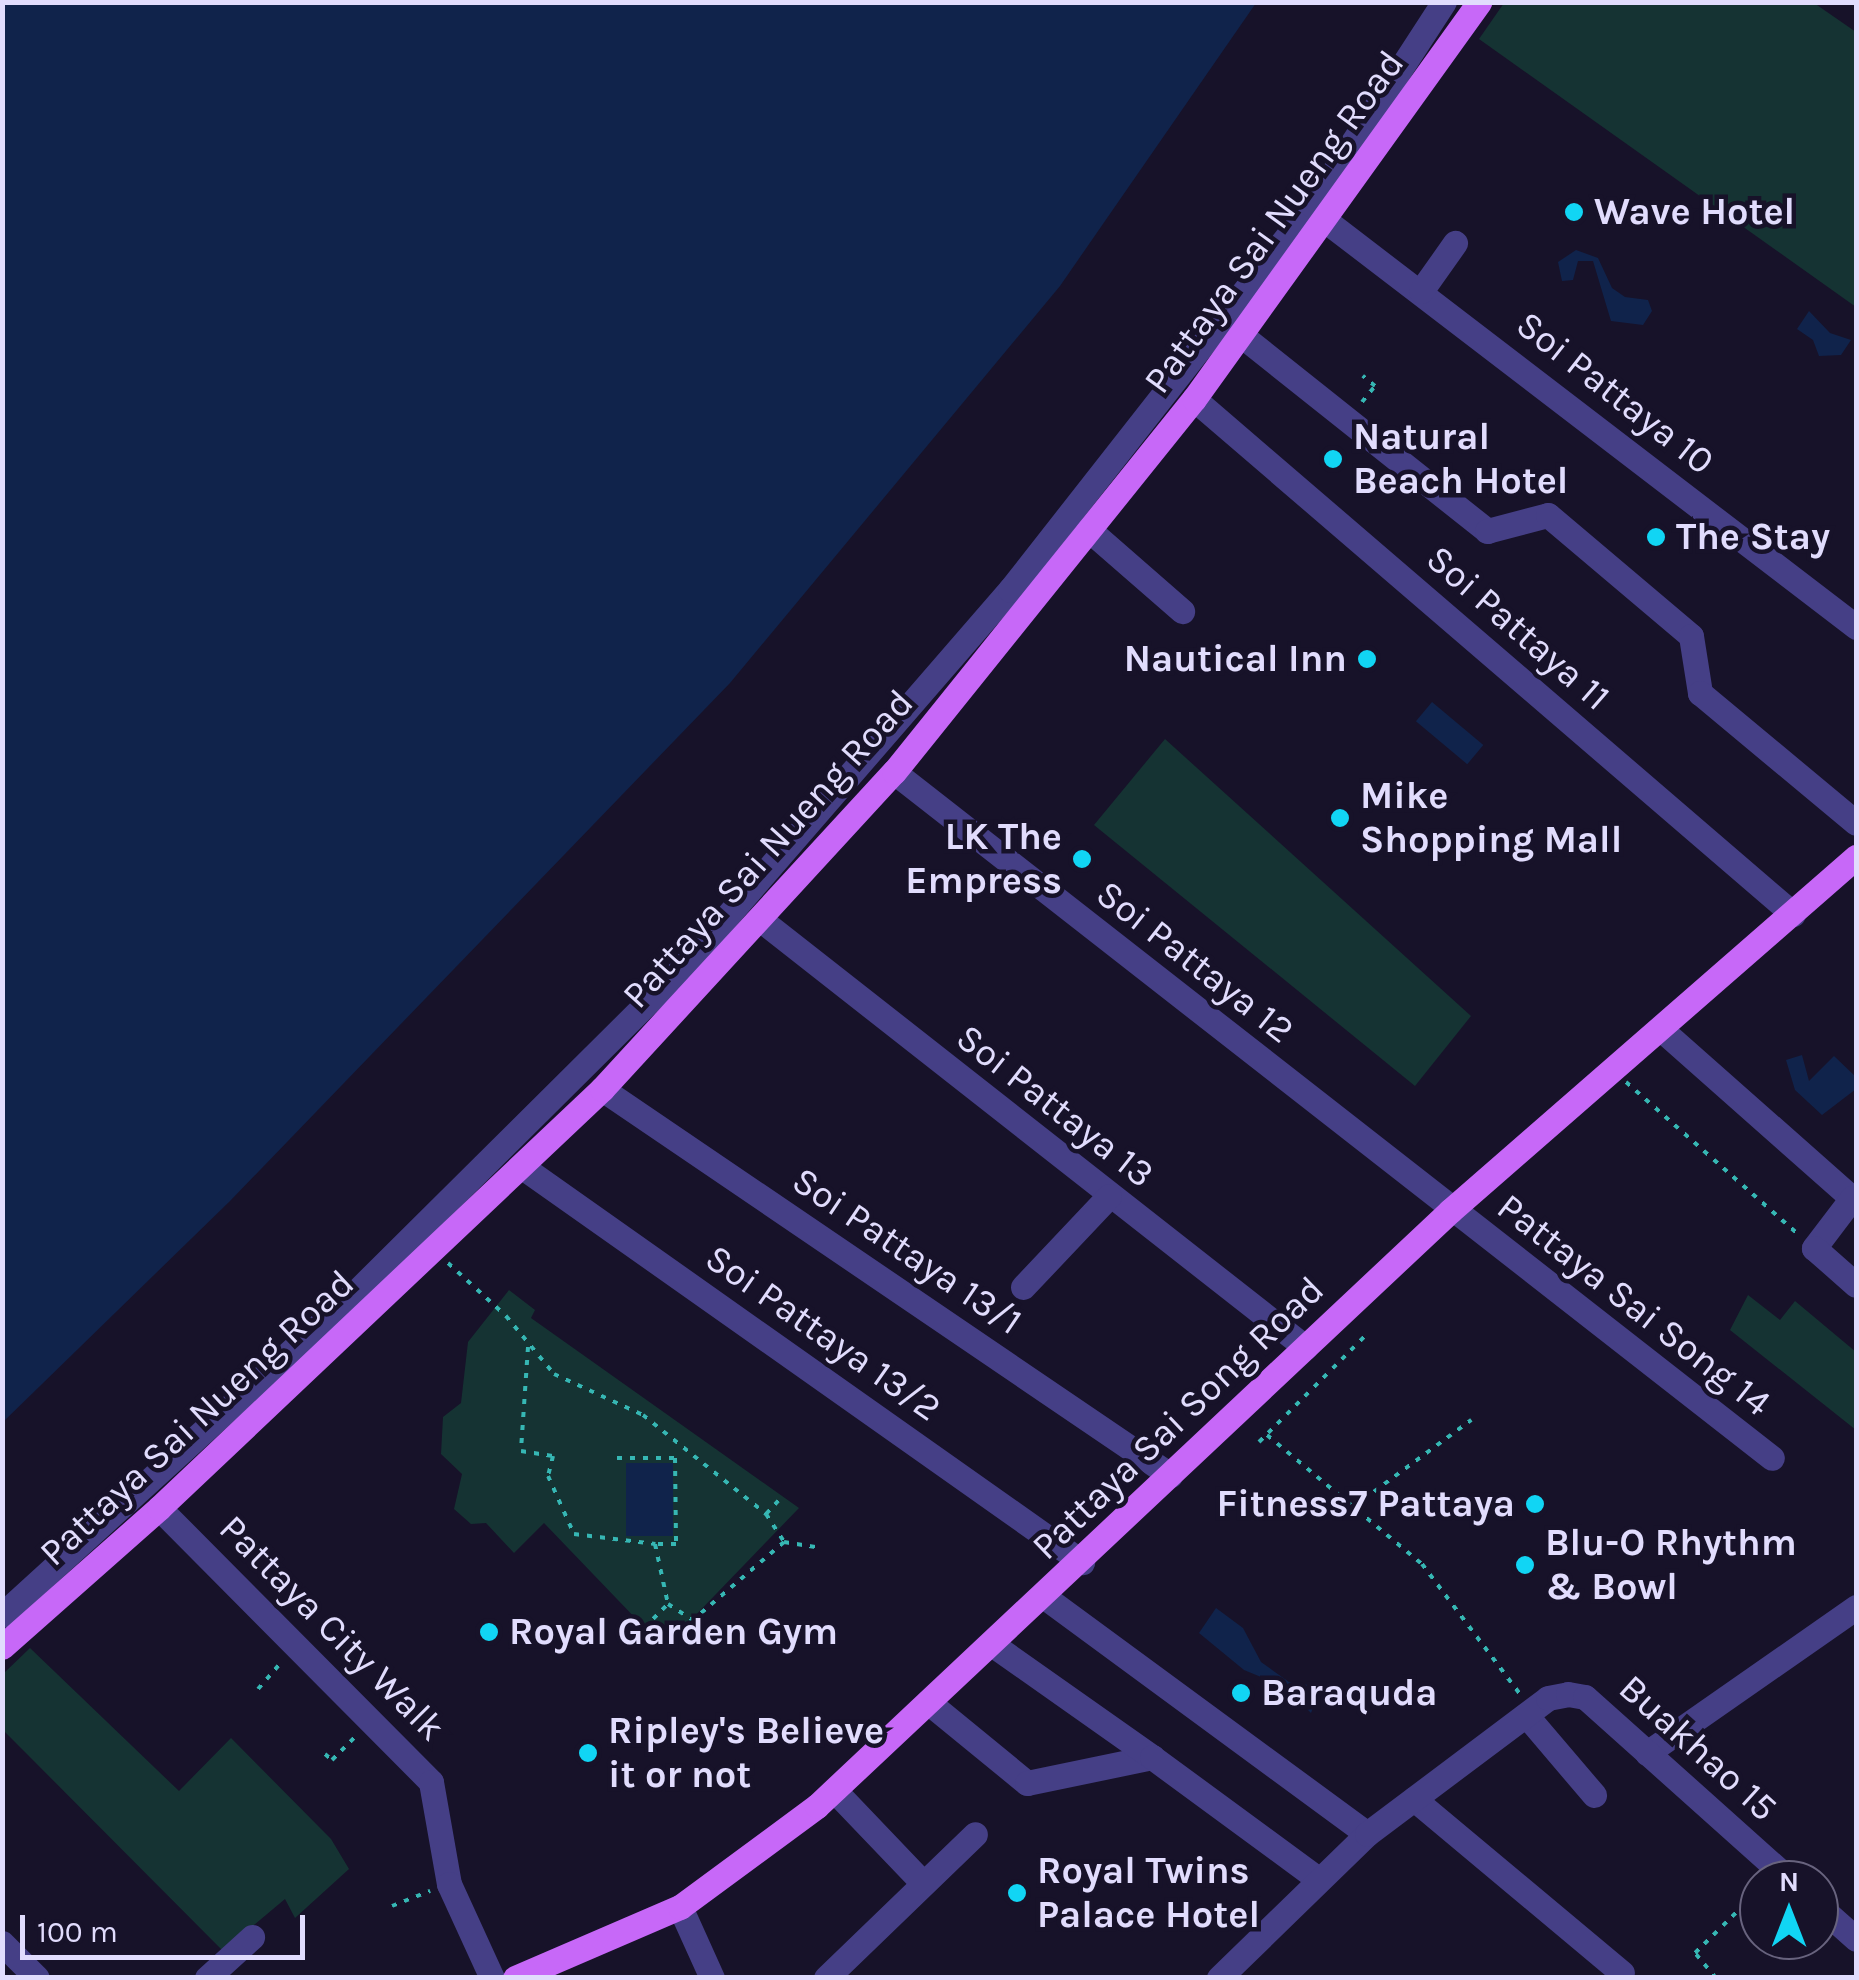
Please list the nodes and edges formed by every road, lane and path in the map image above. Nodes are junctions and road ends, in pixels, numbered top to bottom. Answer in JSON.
{"nodes":[{"id":1,"x":1444,"y":2,"type":"edge"},
{"id":2,"x":1479,"y":2,"type":"edge"},
{"id":3,"x":1326,"y":221,"type":"junction"},
{"id":4,"x":1455,"y":243,"type":"dead end"},
{"id":5,"x":1421,"y":291,"type":"junction"},
{"id":6,"x":1241,"y":335,"type":"junction"},
{"id":7,"x":1363,"y":376,"type":"dead end"},
{"id":8,"x":1194,"y":399,"type":"junction"},
{"id":9,"x":1350,"y":418,"type":"junction"},
{"id":10,"x":1088,"y":529,"type":"junction"},
{"id":11,"x":1182,"y":611,"type":"dead end"},
{"id":12,"x":1856,"y":627,"type":"edge"},
{"id":13,"x":894,"y":772,"type":"junction"},
{"id":14,"x":1856,"y":822,"type":"edge"},
{"id":15,"x":1856,"y":856,"type":"edge"},
{"id":16,"x":1792,"y":914,"type":"junction"},
{"id":17,"x":761,"y":920,"type":"junction"},
{"id":18,"x":1663,"y":1031,"type":"junction"},
{"id":19,"x":1614,"y":1072,"type":"junction"},
{"id":20,"x":602,"y":1089,"type":"junction"},
{"id":21,"x":521,"y":1166,"type":"junction"},
{"id":22,"x":1109,"y":1196,"type":"junction"},
{"id":23,"x":1854,"y":1200,"type":"edge"},
{"id":24,"x":1450,"y":1211,"type":"junction"},
{"id":25,"x":1814,"y":1248,"type":"junction"},
{"id":26,"x":433,"y":1249,"type":"junction"},
{"id":27,"x":1856,"y":1285,"type":"edge"},
{"id":28,"x":1023,"y":1287,"type":"dead end"},
{"id":29,"x":1365,"y":1336,"type":"dead end"},
{"id":30,"x":528,"y":1347,"type":"junction"},
{"id":31,"x":1306,"y":1347,"type":"junction"},
{"id":32,"x":1471,"y":1420,"type":"dead end"},
{"id":33,"x":1267,"y":1434,"type":"junction"},
{"id":34,"x":1259,"y":1442,"type":"dead end"},
{"id":35,"x":618,"y":1458,"type":"dead end"},
{"id":36,"x":1772,"y":1458,"type":"dead end"},
{"id":37,"x":1170,"y":1475,"type":"junction"},
{"id":38,"x":783,"y":1496,"type":"dead end"},
{"id":39,"x":1354,"y":1507,"type":"junction"},
{"id":40,"x":159,"y":1508,"type":"junction"},
{"id":41,"x":766,"y":1514,"type":"junction"},
{"id":42,"x":784,"y":1542,"type":"junction"},
{"id":43,"x":655,"y":1544,"type":"junction"},
{"id":44,"x":822,"y":1548,"type":"dead end"},
{"id":45,"x":1082,"y":1562,"type":"junction"},
{"id":46,"x":1046,"y":1598,"type":"junction"},
{"id":47,"x":668,"y":1604,"type":"junction"},
{"id":48,"x":1856,"y":1607,"type":"edge"},
{"id":49,"x":2,"y":1614,"type":"edge"},
{"id":50,"x":693,"y":1620,"type":"junction"},
{"id":51,"x":644,"y":1628,"type":"dead end"},
{"id":52,"x":299,"y":1643,"type":"junction"},
{"id":53,"x":993,"y":1644,"type":"junction"},
{"id":54,"x":2,"y":1647,"type":"edge"},
{"id":55,"x":694,"y":1648,"type":"dead end"},
{"id":56,"x":258,"y":1689,"type":"dead end"},
{"id":57,"x":928,"y":1702,"type":"junction"},
{"id":58,"x":1532,"y":1703,"type":"junction"},
{"id":59,"x":374,"y":1719,"type":"junction"},
{"id":60,"x":1647,"y":1753,"type":"junction"},
{"id":61,"x":325,"y":1754,"type":"dead end"},
{"id":62,"x":1152,"y":1757,"type":"junction"},
{"id":63,"x":835,"y":1791,"type":"junction"},
{"id":64,"x":1594,"y":1795,"type":"dead end"},
{"id":65,"x":1414,"y":1799,"type":"junction"},
{"id":66,"x":976,"y":1834,"type":"dead end"},
{"id":67,"x":1368,"y":1834,"type":"junction"},
{"id":68,"x":1767,"y":1860,"type":"edge"},
{"id":69,"x":1317,"y":1878,"type":"junction"},
{"id":70,"x":920,"y":1880,"type":"junction"},
{"id":71,"x":448,"y":1884,"type":"junction"},
{"id":72,"x":392,"y":1906,"type":"dead end"},
{"id":73,"x":680,"y":1908,"type":"junction"},
{"id":74,"x":1739,"y":1909,"type":"edge"},
{"id":75,"x":252,"y":1937,"type":"dead end"},
{"id":76,"x":2,"y":1942,"type":"edge"},
{"id":77,"x":1622,"y":1973,"type":"dead end"},
{"id":78,"x":36,"y":1978,"type":"edge"},
{"id":79,"x":207,"y":1978,"type":"edge"},
{"id":80,"x":492,"y":1978,"type":"edge"},
{"id":81,"x":515,"y":1978,"type":"edge"},
{"id":82,"x":712,"y":1978,"type":"edge"},
{"id":83,"x":826,"y":1978,"type":"edge"},
{"id":84,"x":1218,"y":1978,"type":"edge"},
{"id":85,"x":1716,"y":1978,"type":"edge"}],
"edges":[{"from":1,"to":49,"type":"street"},
{"from":2,"to":3,"type":"main road","name":"Pattaya Sai Nueng Road"},
{"from":3,"to":5,"type":"street","name":"Soi Pattaya 10"},
{"from":3,"to":6,"type":"main road","name":"Pattaya Sai Nueng Road"},
{"from":4,"to":5,"type":"street"},
{"from":5,"to":12,"type":"street","name":"Soi Pattaya 10"},
{"from":6,"to":8,"type":"main road","name":"Pattaya Sai Nueng Road"},
{"from":6,"to":9,"type":"street"},
{"from":7,"to":9,"type":"path"},
{"from":8,"to":10,"type":"main road","name":"Pattaya Sai Nueng Road"},
{"from":8,"to":16,"type":"street","name":"Soi Pattaya 11"},
{"from":9,"to":14,"type":"street"},
{"from":10,"to":11,"type":"street"},
{"from":10,"to":13,"type":"main road","name":"Pattaya Sai Nueng Road"},
{"from":13,"to":17,"type":"main road","name":"Pattaya Sai Nueng Road"},
{"from":13,"to":24,"type":"street","name":"Soi Pattaya 12"},
{"from":15,"to":16,"type":"main road","name":"Pattaya Sai Song Road"},
{"from":16,"to":18,"type":"main road","name":"Pattaya Sai Song Road"},
{"from":17,"to":20,"type":"main road","name":"Pattaya Sai Nueng Road"},
{"from":17,"to":22,"type":"street","name":"Soi Pattaya 13"},
{"from":18,"to":19,"type":"main road","name":"Pattaya Sai Song Road"},
{"from":18,"to":23,"type":"street"},
{"from":19,"to":24,"type":"main road","name":"Pattaya Sai Song Road"},
{"from":19,"to":25,"type":"path"},
{"from":20,"to":21,"type":"main road","name":"Pattaya Sai Nueng Road"},
{"from":20,"to":37,"type":"street","name":"Soi Pattaya 13/1"},
{"from":21,"to":26,"type":"main road","name":"Pattaya Sai Nueng Road"},
{"from":21,"to":45,"type":"street","name":"Soi Pattaya 13/2"},
{"from":22,"to":28,"type":"street"},
{"from":22,"to":31,"type":"street","name":"Soi Pattaya 13"},
{"from":23,"to":25,"type":"street"},
{"from":24,"to":31,"type":"main road","name":"Pattaya Sai Song Road"},
{"from":24,"to":36,"type":"street","name":"Pattaya Sai Song 14"},
{"from":25,"to":27,"type":"street"},
{"from":26,"to":30,"type":"path"},
{"from":26,"to":40,"type":"main road","name":"Pattaya Sai Nueng Road"},
{"from":29,"to":33,"type":"path"},
{"from":30,"to":41,"type":"path"},
{"from":30,"to":43,"type":"path"},
{"from":31,"to":37,"type":"main road","name":"Pattaya Sai Song Road"},
{"from":32,"to":39,"type":"path"},
{"from":33,"to":34,"type":"path"},
{"from":33,"to":39,"type":"path"},
{"from":35,"to":43,"type":"path"},
{"from":37,"to":45,"type":"main road","name":"Pattaya Sai Song Road"},
{"from":38,"to":41,"type":"path"},
{"from":39,"to":58,"type":"path"},
{"from":40,"to":52,"type":"street","name":"Pattaya City Walk"},
{"from":40,"to":54,"type":"main road","name":"Pattaya Sai Nueng Road"},
{"from":41,"to":42,"type":"path"},
{"from":42,"to":44,"type":"path"},
{"from":42,"to":50,"type":"path"},
{"from":43,"to":47,"type":"path"},
{"from":45,"to":46,"type":"main road","name":"Pattaya Sai Song Road"},
{"from":46,"to":53,"type":"main road","name":"Pattaya Sai Song Road"},
{"from":46,"to":67,"type":"street"},
{"from":47,"to":50,"type":"path"},
{"from":47,"to":51,"type":"path"},
{"from":48,"to":60,"type":"street"},
{"from":50,"to":55,"type":"path"},
{"from":52,"to":56,"type":"path"},
{"from":52,"to":59,"type":"street","name":"Pattaya City Walk"},
{"from":53,"to":57,"type":"main road","name":"Pattaya Sai Song Road"},
{"from":53,"to":62,"type":"street"},
{"from":57,"to":62,"type":"street"},
{"from":57,"to":63,"type":"main road","name":"Pattaya Sai Song Road"},
{"from":58,"to":60,"type":"street","name":"Buakhao 15"},
{"from":58,"to":64,"type":"street"},
{"from":58,"to":65,"type":"street"},
{"from":59,"to":61,"type":"path"},
{"from":59,"to":71,"type":"street","name":"Pattaya City Walk"},
{"from":60,"to":68,"type":"street","name":"Buakhao 15"},
{"from":62,"to":69,"type":"street"},
{"from":63,"to":70,"type":"street"},
{"from":63,"to":73,"type":"main road","name":"Pattaya Sai Song Road"},
{"from":65,"to":67,"type":"street"},
{"from":65,"to":77,"type":"street"},
{"from":66,"to":70,"type":"street"},
{"from":67,"to":69,"type":"street"},
{"from":69,"to":84,"type":"street"},
{"from":70,"to":83,"type":"street"},
{"from":71,"to":72,"type":"path"},
{"from":71,"to":80,"type":"street","name":"Pattaya City Walk"},
{"from":73,"to":81,"type":"main road","name":"Pattaya Sai Song Road"},
{"from":73,"to":82,"type":"street"},
{"from":74,"to":85,"type":"path"},
{"from":75,"to":79,"type":"street"},
{"from":76,"to":78,"type":"street"}]}
